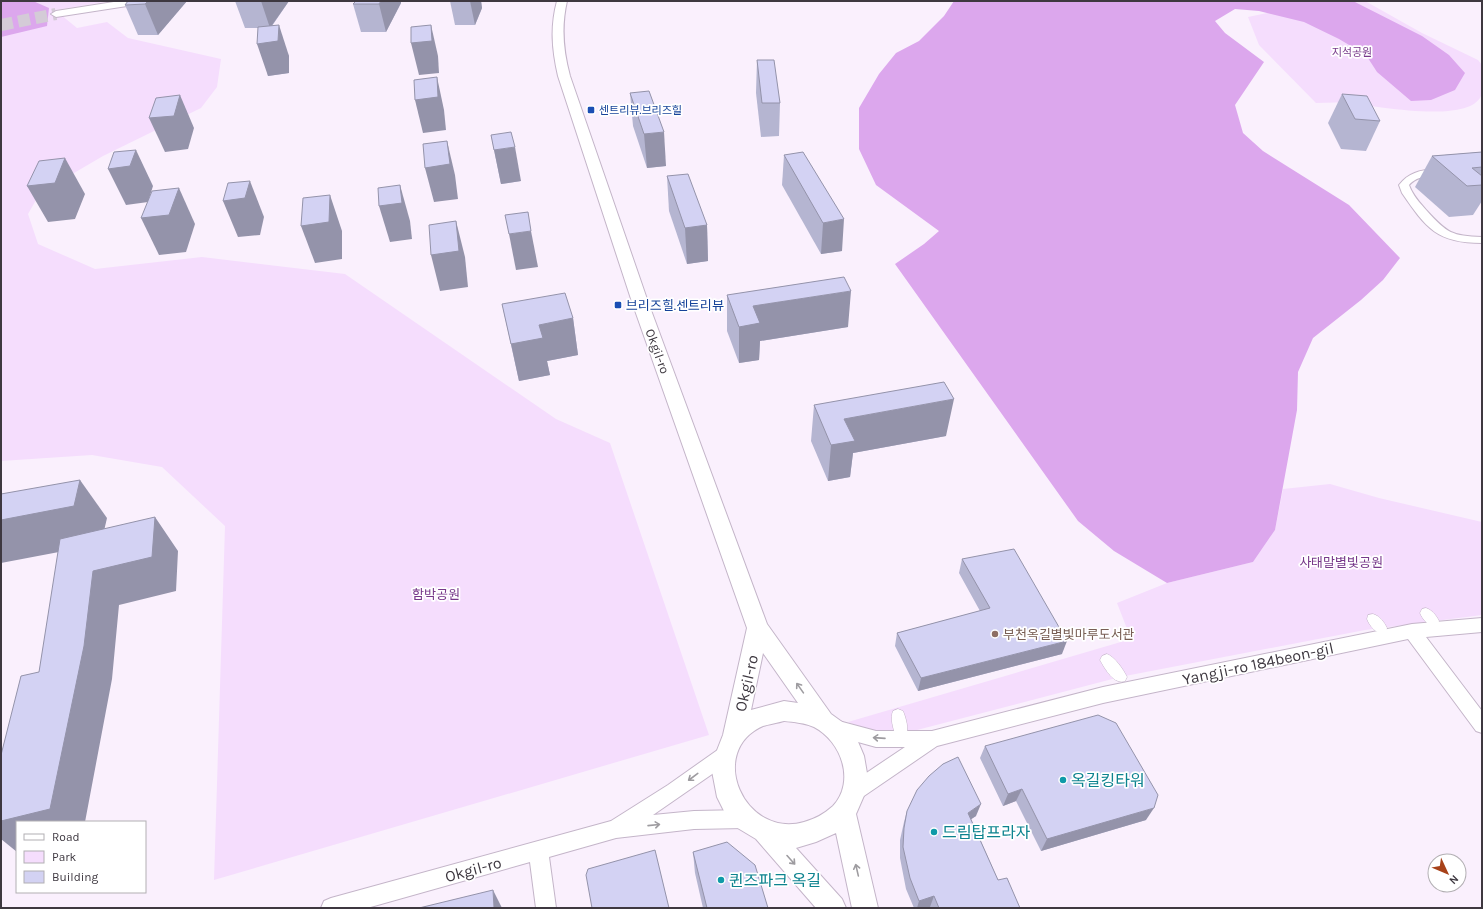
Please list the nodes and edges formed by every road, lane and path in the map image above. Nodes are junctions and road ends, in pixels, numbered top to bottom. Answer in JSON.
{"nodes":[{"id":1,"x":140,"y":1,"type":"edge"},
{"id":2,"x":562,"y":1,"type":"edge"},
{"id":3,"x":56,"y":14,"type":"tunnel mouth"},
{"id":4,"x":1454,"y":173,"type":"edge"},
{"id":5,"x":1482,"y":240,"type":"edge"},
{"id":6,"x":1482,"y":625,"type":"edge"},
{"id":7,"x":758,"y":628,"type":"junction"},
{"id":8,"x":1412,"y":631,"type":"junction"},
{"id":9,"x":1107,"y":660,"type":"dead end"},
{"id":10,"x":1120,"y":677,"type":"dead end"},
{"id":11,"x":898,"y":715,"type":"dead end"},
{"id":12,"x":828,"y":724,"type":"junction"},
{"id":13,"x":1482,"y":724,"type":"edge"},
{"id":14,"x":900,"y":732,"type":"dead end"},
{"id":15,"x":932,"y":739,"type":"junction"},
{"id":16,"x":729,"y":747,"type":"junction"},
{"id":17,"x":849,"y":802,"type":"junction"},
{"id":18,"x":755,"y":825,"type":"junction"},
{"id":19,"x":616,"y":829,"type":"junction"},
{"id":20,"x":538,"y":851,"type":"junction"},
{"id":21,"x":330,"y":908,"type":"edge"},
{"id":22,"x":546,"y":908,"type":"edge"},
{"id":23,"x":834,"y":908,"type":"edge"},
{"id":24,"x":865,"y":908,"type":"edge"}],
"edges":[{"from":1,"to":3,"type":"street"},
{"from":2,"to":7,"type":"street","name":"Okgil-ro"},
{"from":4,"to":5,"type":"street"},
{"from":6,"to":8,"type":"street","name":"Yangji-ro 184beon-gil"},
{"from":12,"to":7,"type":"street","name":"Okgil-ro","one_way":true},
{"from":7,"to":16,"type":"street","name":"Okgil-ro"},
{"from":8,"to":13,"type":"street"},
{"from":8,"to":15,"type":"street","name":"Yangji-ro 184beon-gil"},
{"from":9,"to":10,"type":"street"},
{"from":11,"to":14,"type":"street"},
{"from":15,"to":12,"type":"street","one_way":true},
{"from":12,"to":16,"type":"street"},
{"from":12,"to":17,"type":"street"},
{"from":15,"to":17,"type":"street"},
{"from":16,"to":18,"type":"street"},
{"from":16,"to":19,"type":"street","one_way":true},
{"from":17,"to":18,"type":"street"},
{"from":24,"to":17,"type":"street","one_way":true},
{"from":19,"to":18,"type":"street","one_way":true},
{"from":18,"to":23,"type":"street","one_way":true},
{"from":19,"to":20,"type":"street","name":"Okgil-ro"},
{"from":20,"to":21,"type":"street","name":"Okgil-ro"},
{"from":20,"to":22,"type":"street"}]}
